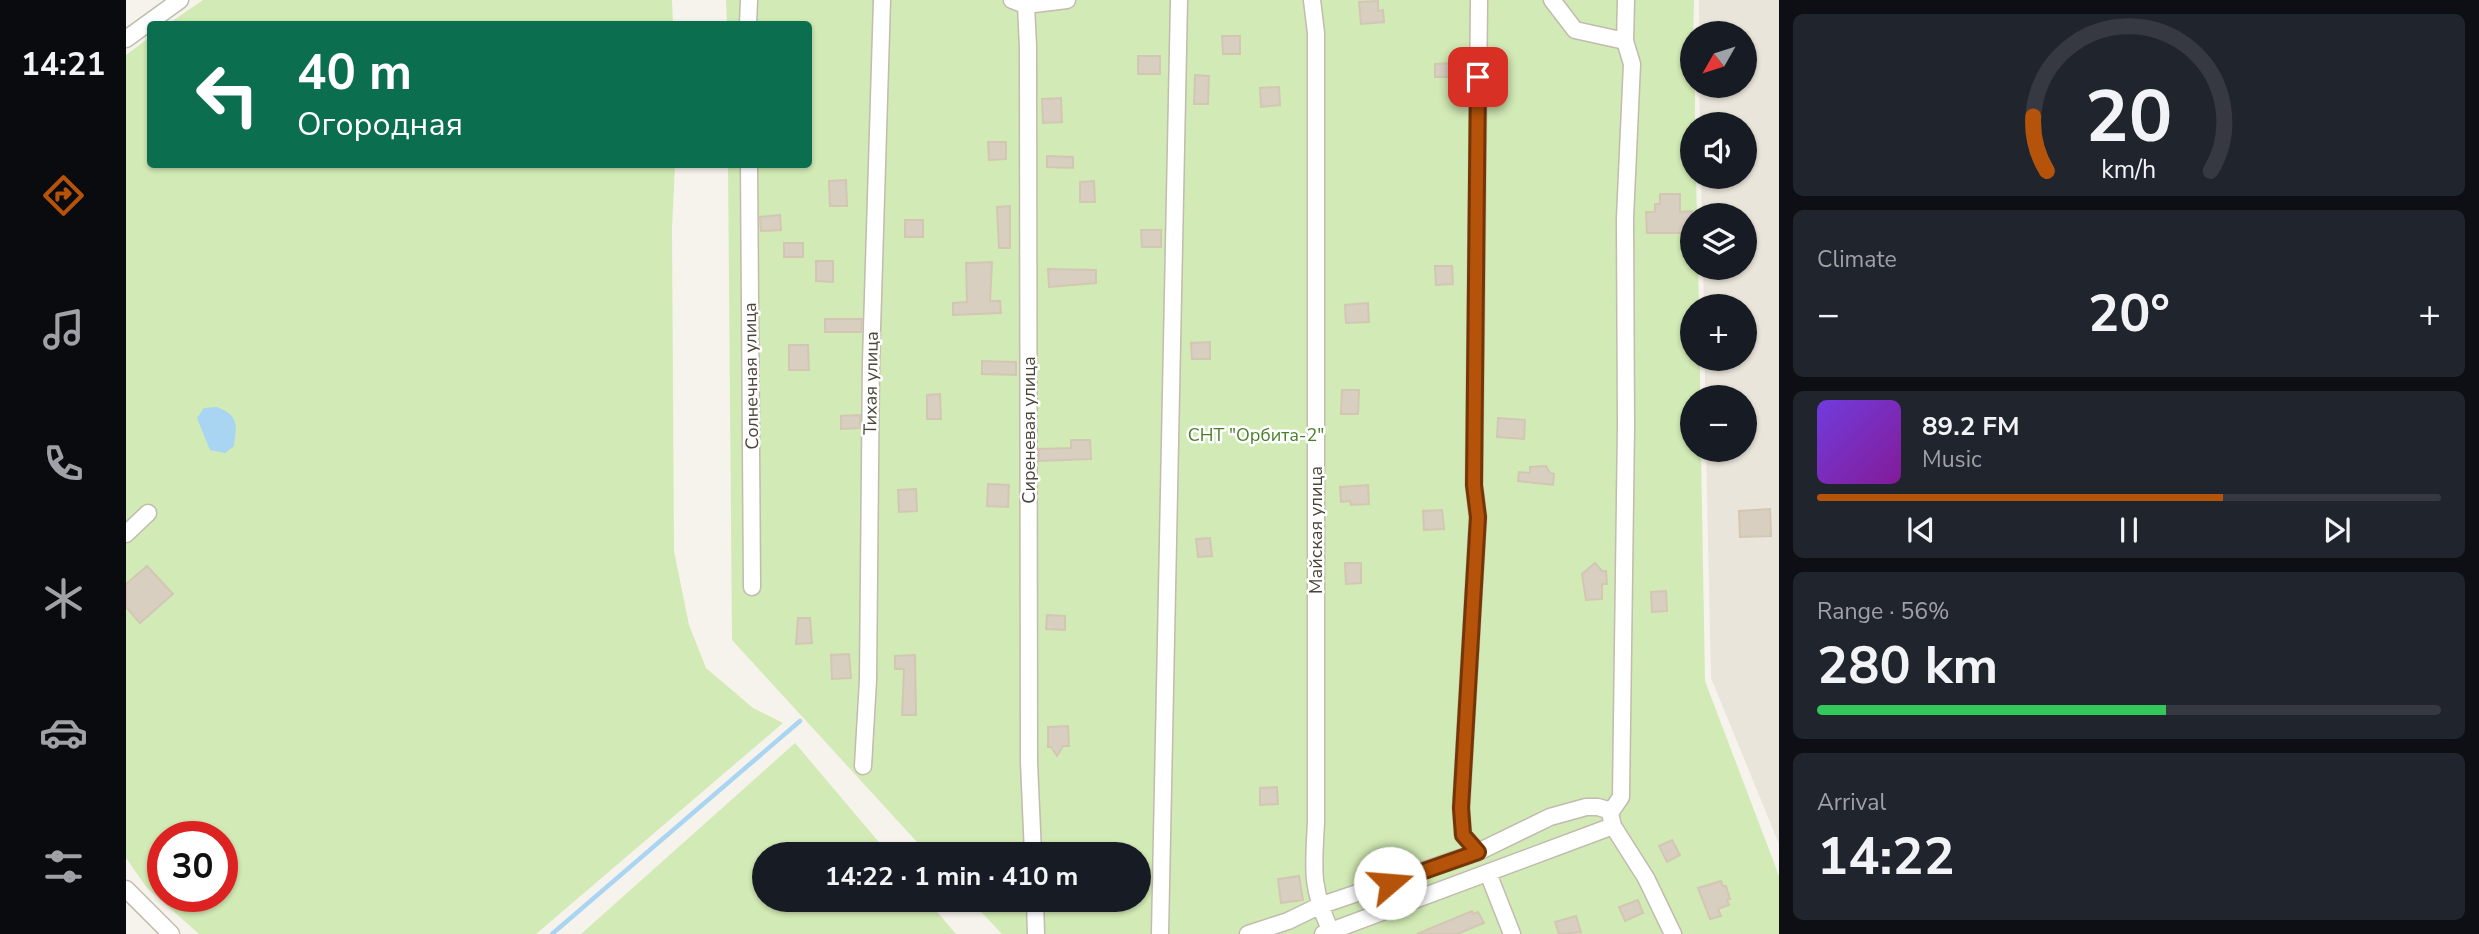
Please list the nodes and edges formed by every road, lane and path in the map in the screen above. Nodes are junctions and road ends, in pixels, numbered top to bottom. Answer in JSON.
{"nodes":[{"id":1,"x":180,"y":0,"type":"edge"},
{"id":2,"x":749,"y":0,"type":"edge"},
{"id":3,"x":882,"y":0,"type":"edge"},
{"id":4,"x":1068,"y":0,"type":"edge"},
{"id":5,"x":1179,"y":0,"type":"edge"},
{"id":6,"x":1312,"y":0,"type":"edge"},
{"id":7,"x":1479,"y":0,"type":"edge"},
{"id":8,"x":1552,"y":0,"type":"edge"},
{"id":9,"x":1626,"y":0,"type":"edge"},
{"id":10,"x":1019,"y":3,"type":"edge"},
{"id":11,"x":150,"y":21,"type":"edge"},
{"id":12,"x":748,"y":21,"type":"edge"},
{"id":13,"x":147,"y":23,"type":"edge"},
{"id":14,"x":126,"y":38,"type":"edge"},
{"id":15,"x":1625,"y":41,"type":"junction"},
{"id":16,"x":749,"y":168,"type":"edge"},
{"id":17,"x":148,"y":513,"type":"dead end"},
{"id":18,"x":126,"y":534,"type":"edge"},
{"id":19,"x":752,"y":587,"type":"dead end"},
{"id":20,"x":863,"y":766,"type":"dead end"},
{"id":21,"x":1612,"y":819,"type":"junction"},
{"id":22,"x":1032,"y":842,"type":"edge"},
{"id":23,"x":1478,"y":852,"type":"junction"},
{"id":24,"x":1488,"y":873,"type":"junction"},
{"id":25,"x":126,"y":889,"type":"edge"},
{"id":26,"x":1319,"y":906,"type":"junction"},
{"id":27,"x":1036,"y":912,"type":"edge"},
{"id":28,"x":1328,"y":933,"type":"edge"},
{"id":29,"x":171,"y":934,"type":"edge"},
{"id":30,"x":1037,"y":934,"type":"edge"},
{"id":31,"x":1160,"y":934,"type":"edge"},
{"id":32,"x":1248,"y":934,"type":"edge"},
{"id":33,"x":1512,"y":934,"type":"edge"},
{"id":34,"x":1673,"y":934,"type":"edge"}],
"edges":[{"from":1,"to":11,"type":"street"},
{"from":2,"to":12,"type":"street"},
{"from":3,"to":20,"type":"street","name":"Тихая улица"},
{"from":4,"to":10,"type":"street"},
{"from":5,"to":31,"type":"street"},
{"from":6,"to":26,"type":"street","name":"Майская улица"},
{"from":7,"to":23,"type":"street"},
{"from":8,"to":15,"type":"street"},
{"from":9,"to":15,"type":"street"},
{"from":10,"to":22,"type":"street","name":"Сиреневая улица"},
{"from":13,"to":14,"type":"street"},
{"from":15,"to":21,"type":"street"},
{"from":16,"to":19,"type":"street","name":"Солнечная улица"},
{"from":17,"to":18,"type":"street"},
{"from":21,"to":23,"type":"street"},
{"from":21,"to":24,"type":"street"},
{"from":21,"to":34,"type":"street"},
{"from":23,"to":26,"type":"street"},
{"from":24,"to":28,"type":"street"},
{"from":24,"to":33,"type":"street"},
{"from":25,"to":29,"type":"street"},
{"from":26,"to":28,"type":"street","name":"Майская улица"},
{"from":26,"to":32,"type":"street"},
{"from":27,"to":30,"type":"street"}]}
